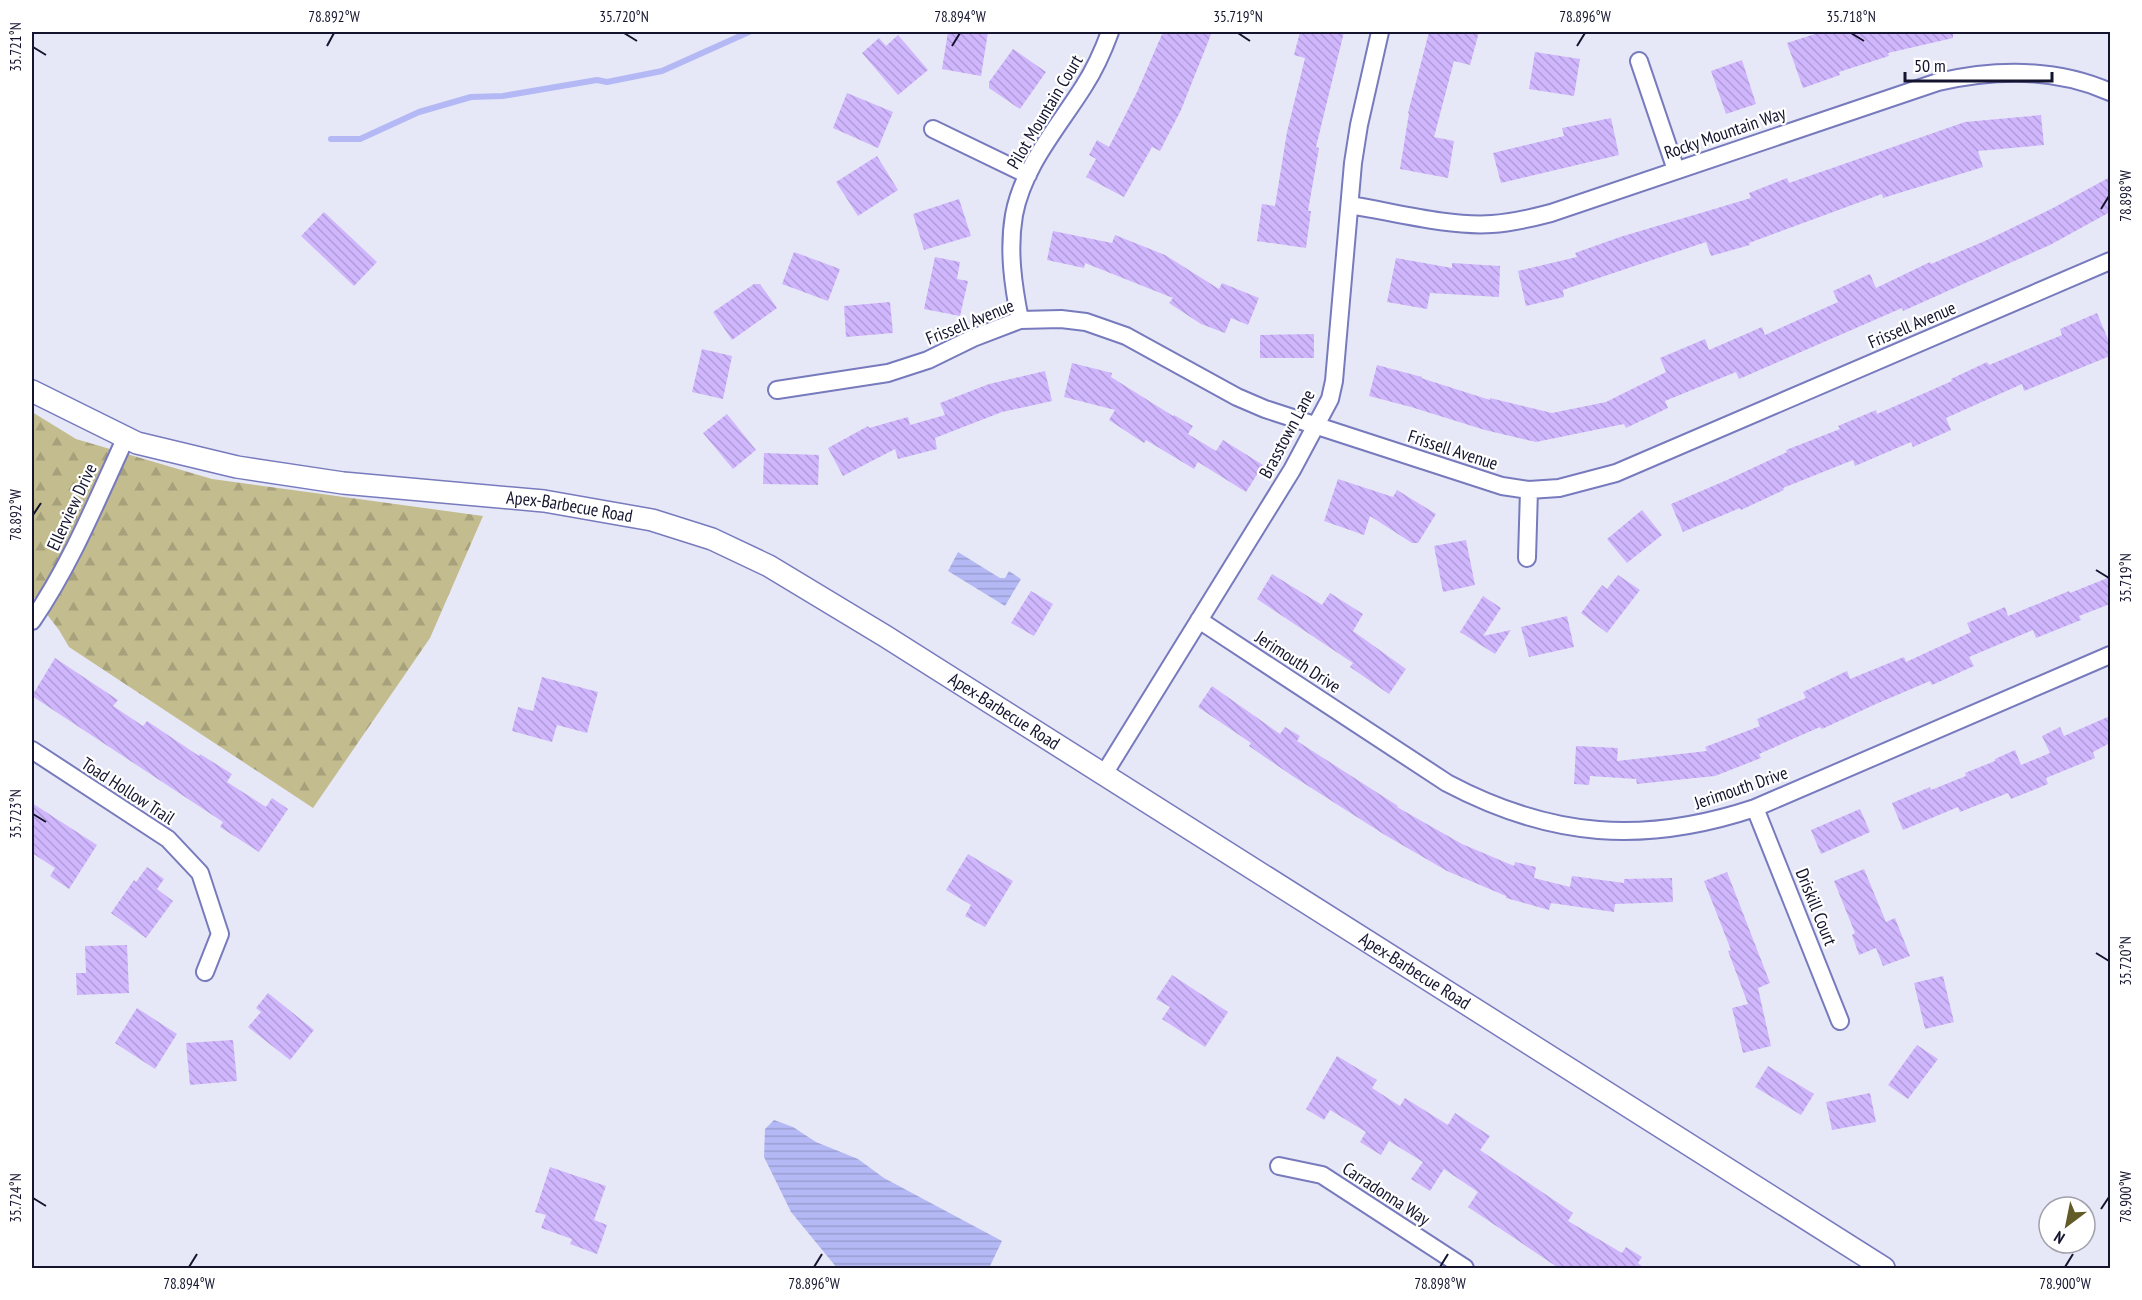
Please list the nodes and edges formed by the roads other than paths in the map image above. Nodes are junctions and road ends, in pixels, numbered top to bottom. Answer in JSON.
{"nodes":[{"id":1,"x":1110,"y":32,"type":"edge"},
{"id":2,"x":1380,"y":32,"type":"edge"},
{"id":3,"x":1639,"y":61,"type":"dead end"},
{"id":4,"x":2110,"y":92,"type":"edge"},
{"id":5,"x":933,"y":129,"type":"dead end"},
{"id":6,"x":1676,"y":170,"type":"junction"},
{"id":7,"x":1028,"y":175,"type":"junction"},
{"id":8,"x":1350,"y":205,"type":"junction"},
{"id":9,"x":2110,"y":261,"type":"edge"},
{"id":10,"x":1020,"y":320,"type":"junction"},
{"id":11,"x":777,"y":390,"type":"dead end"},
{"id":12,"x":32,"y":391,"type":"edge"},
{"id":13,"x":1316,"y":426,"type":"junction"},
{"id":14,"x":126,"y":437,"type":"junction"},
{"id":15,"x":1529,"y":490,"type":"junction"},
{"id":16,"x":1527,"y":558,"type":"dead end"},
{"id":17,"x":1198,"y":620,"type":"junction"},
{"id":18,"x":32,"y":621,"type":"edge"},
{"id":19,"x":2110,"y":655,"type":"edge"},
{"id":20,"x":32,"y":750,"type":"edge"},
{"id":21,"x":1104,"y":774,"type":"junction"},
{"id":22,"x":1755,"y":808,"type":"junction"},
{"id":23,"x":205,"y":972,"type":"dead end"},
{"id":24,"x":1840,"y":1021,"type":"dead end"},
{"id":25,"x":1279,"y":1166,"type":"dead end"},
{"id":26,"x":1465,"y":1269,"type":"edge"},
{"id":27,"x":1884,"y":1269,"type":"edge"}],
"edges":[{"from":1,"to":7,"type":"street","name":"Pilot Mountain Court"},
{"from":2,"to":8,"type":"street","name":"Brasstown Lane"},
{"from":3,"to":6,"type":"street"},
{"from":4,"to":6,"type":"street","name":"Rocky Mountain Way"},
{"from":5,"to":7,"type":"street"},
{"from":6,"to":8,"type":"street","name":"Rocky Mountain Way"},
{"from":7,"to":10,"type":"street","name":"Pilot Mountain Court"},
{"from":8,"to":13,"type":"street","name":"Brasstown Lane"},
{"from":9,"to":15,"type":"street","name":"Frissell Avenue"},
{"from":10,"to":11,"type":"street","name":"Frissell Avenue"},
{"from":10,"to":13,"type":"street","name":"Frissell Avenue"},
{"from":12,"to":14,"type":"street","name":"Apex-Barbecue Road"},
{"from":13,"to":15,"type":"street","name":"Frissell Avenue"},
{"from":13,"to":17,"type":"street","name":"Brasstown Lane"},
{"from":14,"to":18,"type":"street","name":"Ellerview Drive"},
{"from":14,"to":21,"type":"street","name":"Apex-Barbecue Road"},
{"from":15,"to":16,"type":"street"},
{"from":17,"to":21,"type":"street","name":"Brasstown Lane"},
{"from":17,"to":22,"type":"street","name":"Jerimouth Drive"},
{"from":19,"to":22,"type":"street","name":"Jerimouth Drive"},
{"from":20,"to":23,"type":"street","name":"Toad Hollow Trail"},
{"from":21,"to":27,"type":"street","name":"Apex-Barbecue Road"},
{"from":22,"to":24,"type":"street","name":"Driskill Court"},
{"from":25,"to":26,"type":"street","name":"Carradonna Way"}]}
